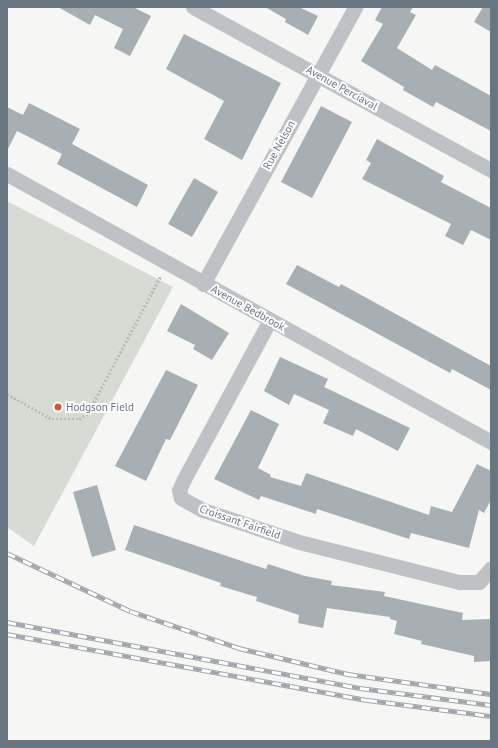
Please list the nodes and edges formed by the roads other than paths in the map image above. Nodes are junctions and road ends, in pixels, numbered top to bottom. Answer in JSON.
{"nodes":[{"id":1,"x":193,"y":7,"type":"edge"},
{"id":2,"x":355,"y":7,"type":"edge"},
{"id":3,"x":317,"y":74,"type":"junction"},
{"id":4,"x":491,"y":170,"type":"edge"},
{"id":5,"x":7,"y":174,"type":"edge"},
{"id":6,"x":203,"y":284,"type":"junction"},
{"id":7,"x":270,"y":320,"type":"junction"},
{"id":8,"x":491,"y":442,"type":"edge"},
{"id":9,"x":491,"y":568,"type":"edge"}],
"edges":[{"from":1,"to":3,"type":"street","name":"Avenue Perciaval"},
{"from":2,"to":3,"type":"street","name":"Rue Nelson"},
{"from":3,"to":4,"type":"street","name":"Avenue Perciaval"},
{"from":3,"to":6,"type":"street","name":"Rue Nelson"},
{"from":5,"to":6,"type":"street","name":"Avenue Bedbrook"},
{"from":6,"to":7,"type":"street","name":"Avenue Bedbrook"},
{"from":7,"to":8,"type":"street","name":"Avenue Bedbrook"},
{"from":7,"to":9,"type":"street","name":"Croissant Fairfield"}]}
